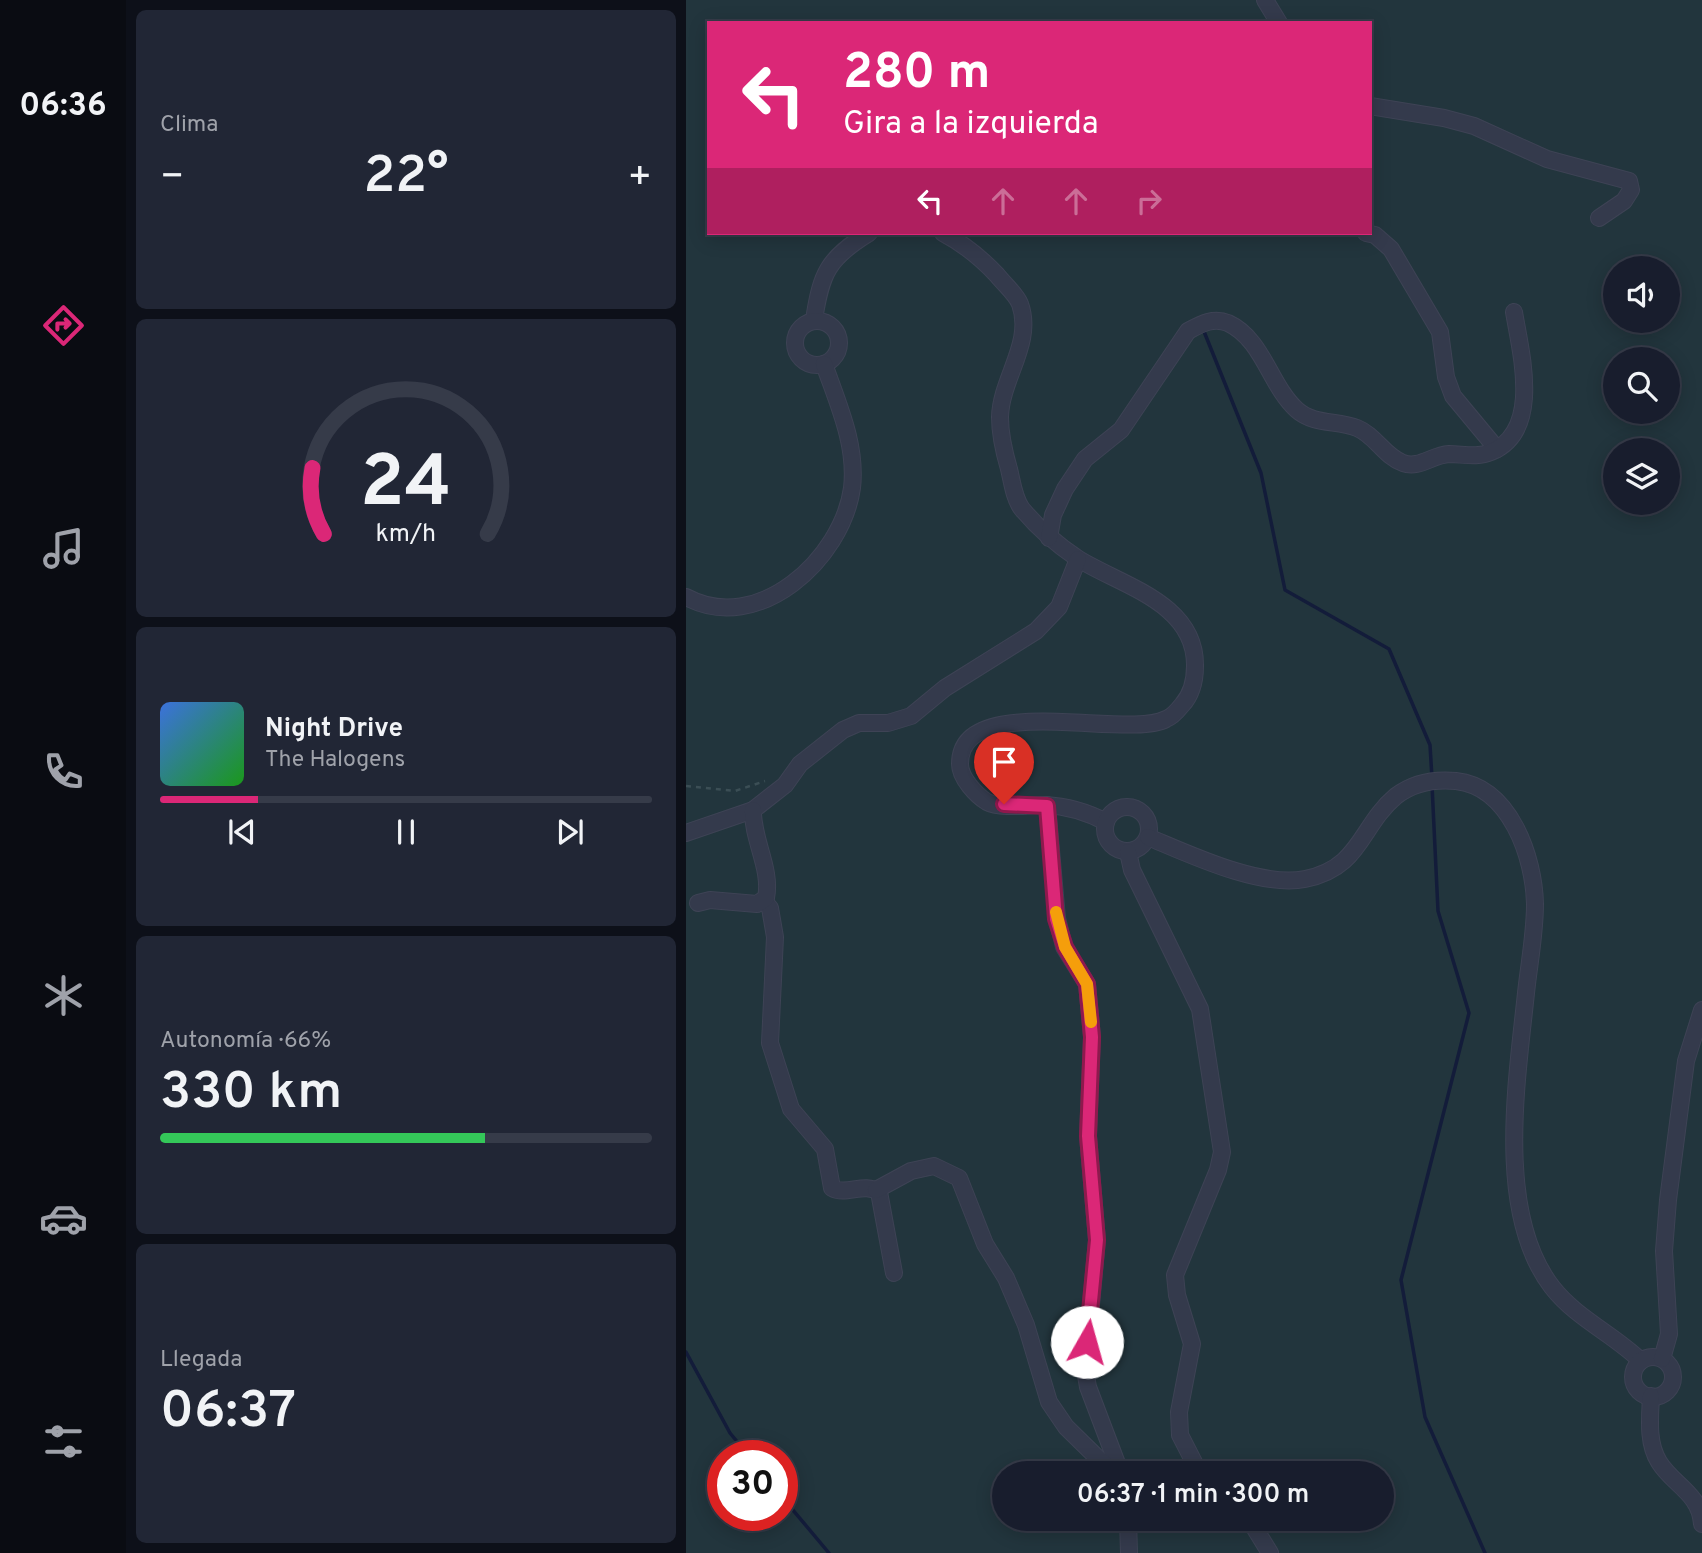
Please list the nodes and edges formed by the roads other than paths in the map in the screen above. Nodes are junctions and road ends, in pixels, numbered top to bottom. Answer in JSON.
{"nodes":[{"id":1,"x":1265,"y":0,"type":"edge"},
{"id":2,"x":1278,"y":21,"type":"edge"},
{"id":3,"x":1372,"y":106,"type":"edge"},
{"id":4,"x":1599,"y":218,"type":"dead end"},
{"id":5,"x":866,"y":235,"type":"edge"},
{"id":6,"x":946,"y":235,"type":"edge"},
{"id":7,"x":1372,"y":235,"type":"edge"},
{"id":8,"x":1514,"y":312,"type":"dead end"},
{"id":9,"x":814,"y":320,"type":"junction"},
{"id":10,"x":824,"y":364,"type":"junction"},
{"id":11,"x":1497,"y":449,"type":"junction"},
{"id":12,"x":1049,"y":538,"type":"junction"},
{"id":13,"x":1078,"y":559,"type":"junction"},
{"id":14,"x":686,"y":597,"type":"edge"},
{"id":15,"x":1047,"y":806,"type":"junction"},
{"id":16,"x":753,"y":810,"type":"junction"},
{"id":17,"x":1106,"y":822,"type":"junction"},
{"id":18,"x":686,"y":833,"type":"edge"},
{"id":19,"x":1148,"y":837,"type":"junction"},
{"id":20,"x":1128,"y":852,"type":"junction"},
{"id":21,"x":764,"y":901,"type":"junction"},
{"id":22,"x":698,"y":903,"type":"dead end"},
{"id":23,"x":1702,"y":1010,"type":"edge"},
{"id":24,"x":876,"y":1190,"type":"junction"},
{"id":25,"x":894,"y":1273,"type":"dead end"},
{"id":26,"x":1662,"y":1359,"type":"junction"},
{"id":27,"x":1641,"y":1361,"type":"junction"},
{"id":28,"x":1651,"y":1396,"type":"junction"},
{"id":29,"x":1101,"y":1461,"type":"edge"},
{"id":30,"x":1116,"y":1461,"type":"edge"},
{"id":31,"x":1193,"y":1461,"type":"edge"},
{"id":32,"x":1702,"y":1524,"type":"edge"},
{"id":33,"x":1128,"y":1531,"type":"edge"},
{"id":34,"x":1256,"y":1531,"type":"edge"},
{"id":35,"x":1129,"y":1553,"type":"edge"},
{"id":36,"x":1270,"y":1553,"type":"edge"}],
"edges":[{"from":1,"to":2,"type":"street"},
{"from":3,"to":4,"type":"street"},
{"from":5,"to":9,"type":"street"},
{"from":6,"to":12,"type":"street"},
{"from":7,"to":11,"type":"street"},
{"from":8,"to":11,"type":"street"},
{"from":9,"to":10,"type":"street"},
{"from":9,"to":10,"type":"street"},
{"from":10,"to":14,"type":"street"},
{"from":11,"to":12,"type":"street"},
{"from":12,"to":13,"type":"street"},
{"from":13,"to":15,"type":"street"},
{"from":13,"to":16,"type":"street"},
{"from":15,"to":17,"type":"street"},
{"from":15,"to":30,"type":"street"},
{"from":16,"to":18,"type":"street"},
{"from":16,"to":21,"type":"street"},
{"from":17,"to":19,"type":"street"},
{"from":17,"to":20,"type":"street"},
{"from":19,"to":20,"type":"street"},
{"from":19,"to":27,"type":"street"},
{"from":20,"to":31,"type":"street"},
{"from":21,"to":22,"type":"street"},
{"from":21,"to":24,"type":"street"},
{"from":23,"to":26,"type":"street"},
{"from":24,"to":25,"type":"street"},
{"from":24,"to":29,"type":"street"},
{"from":26,"to":27,"type":"street"},
{"from":26,"to":28,"type":"street"},
{"from":27,"to":28,"type":"street"},
{"from":28,"to":32,"type":"street"},
{"from":33,"to":35,"type":"street"},
{"from":34,"to":36,"type":"street"}]}
